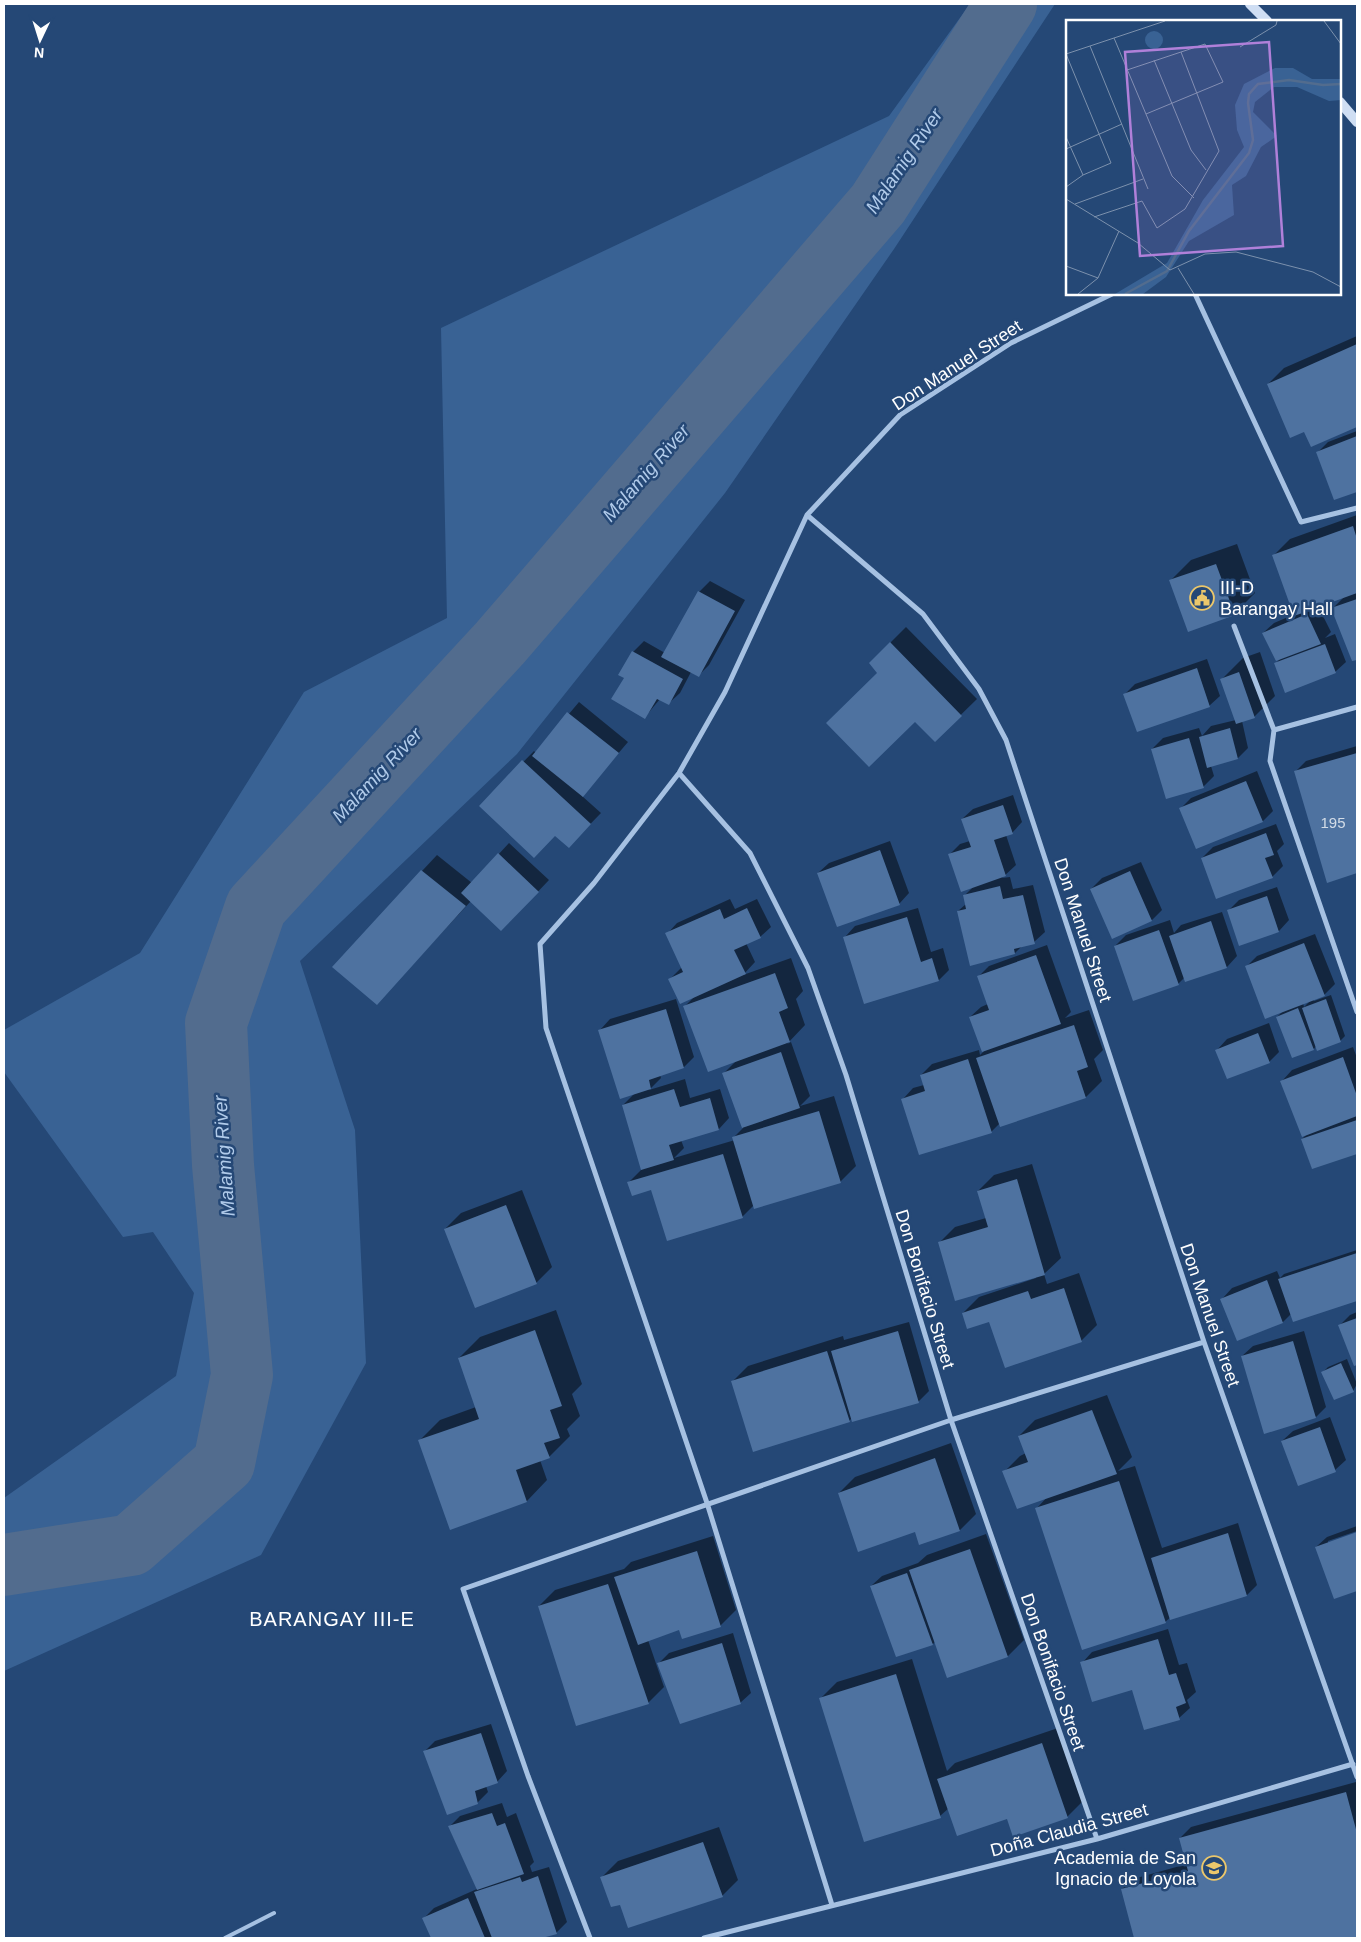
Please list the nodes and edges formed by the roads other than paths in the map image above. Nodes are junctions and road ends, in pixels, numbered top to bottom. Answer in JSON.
{"nodes":[{"id":1,"x":1250,"y":4,"type":"edge"},
{"id":2,"x":1266,"y":20,"type":"edge"},
{"id":3,"x":1341,"y":103,"type":"edge"},
{"id":4,"x":1357,"y":122,"type":"edge"},
{"id":5,"x":1110,"y":295,"type":"edge"},
{"id":6,"x":1195,"y":295,"type":"edge"},
{"id":7,"x":1357,"y":508,"type":"edge"},
{"id":8,"x":807,"y":515,"type":"junction"},
{"id":9,"x":1234,"y":626,"type":"dead end"},
{"id":10,"x":1357,"y":707,"type":"edge"},
{"id":11,"x":1274,"y":730,"type":"junction"},
{"id":12,"x":679,"y":773,"type":"junction"},
{"id":13,"x":1357,"y":1012,"type":"edge"},
{"id":14,"x":1204,"y":1342,"type":"junction"},
{"id":15,"x":951,"y":1420,"type":"junction"},
{"id":16,"x":707,"y":1503,"type":"junction"},
{"id":17,"x":1353,"y":1764,"type":"junction"},
{"id":18,"x":1357,"y":1777,"type":"edge"},
{"id":19,"x":1096,"y":1839,"type":"junction"},
{"id":20,"x":832,"y":1905,"type":"junction"},
{"id":21,"x":274,"y":1913,"type":"dead end"},
{"id":22,"x":225,"y":1938,"type":"edge"},
{"id":23,"x":590,"y":1938,"type":"edge"},
{"id":24,"x":704,"y":1938,"type":"edge"}],
"edges":[{"from":1,"to":2,"type":"street"},
{"from":3,"to":4,"type":"street"},
{"from":5,"to":8,"type":"street","name":"Don Manuel Street"},
{"from":6,"to":7,"type":"street"},
{"from":8,"to":12,"type":"street"},
{"from":8,"to":14,"type":"street","name":"Don Manuel Street"},
{"from":9,"to":11,"type":"street"},
{"from":10,"to":11,"type":"street"},
{"from":11,"to":13,"type":"street"},
{"from":12,"to":15,"type":"street","name":"Don Bonifacio Street"},
{"from":12,"to":16,"type":"street"},
{"from":14,"to":15,"type":"street"},
{"from":14,"to":17,"type":"street","name":"Don Manuel Street"},
{"from":15,"to":16,"type":"street"},
{"from":15,"to":19,"type":"street","name":"Don Bonifacio Street"},
{"from":16,"to":20,"type":"street"},
{"from":16,"to":23,"type":"street"},
{"from":17,"to":18,"type":"street","name":"Don Manuel Street"},
{"from":17,"to":19,"type":"street","name":"Doña Claudia Street"},
{"from":19,"to":20,"type":"street","name":"Doña Claudia Street"},
{"from":20,"to":24,"type":"street","name":"Doña Claudia Street"},
{"from":21,"to":22,"type":"lane"}]}
